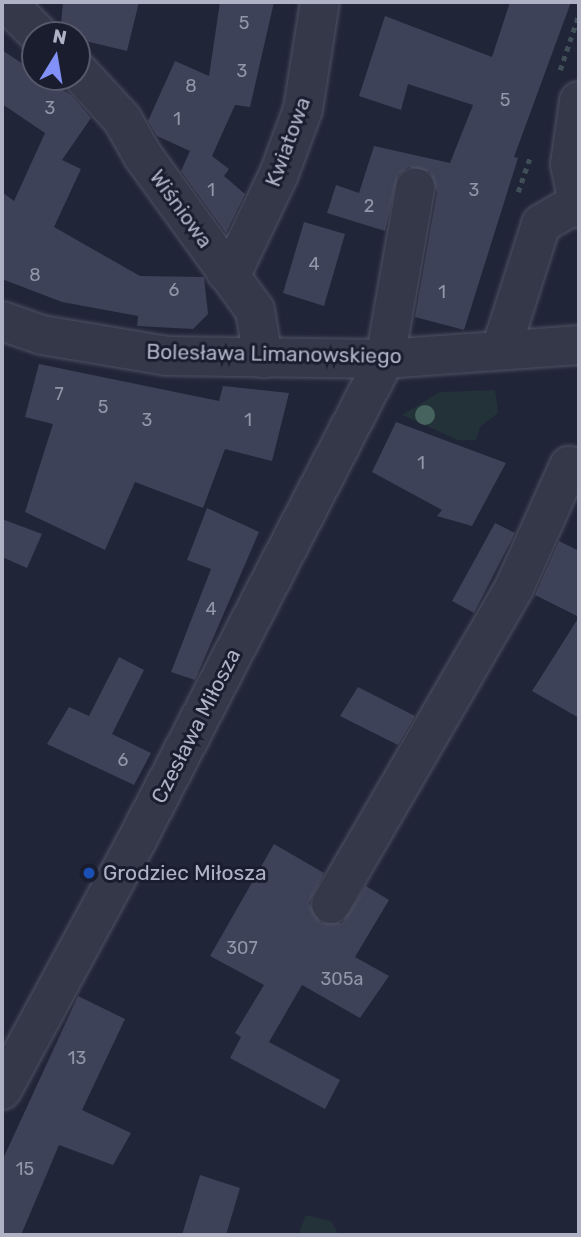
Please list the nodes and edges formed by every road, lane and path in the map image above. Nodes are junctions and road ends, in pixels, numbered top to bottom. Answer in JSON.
{"nodes":[{"id":1,"x":320,"y":2,"type":"edge"},
{"id":2,"x":5,"y":3,"type":"edge"},
{"id":3,"x":579,"y":14,"type":"edge"},
{"id":4,"x":24,"y":21,"type":"edge"},
{"id":5,"x":91,"y":85,"type":"edge"},
{"id":6,"x":568,"y":89,"type":"edge"},
{"id":7,"x":535,"y":143,"type":"dead end"},
{"id":8,"x":415,"y":188,"type":"dead end"},
{"id":9,"x":517,"y":195,"type":"dead end"},
{"id":10,"x":578,"y":206,"type":"edge"},
{"id":11,"x":226,"y":272,"type":"junction"},
{"id":12,"x":2,"y":321,"type":"edge"},
{"id":13,"x":579,"y":345,"type":"edge"},
{"id":14,"x":507,"y":350,"type":"junction"},
{"id":15,"x":263,"y":358,"type":"junction"},
{"id":16,"x":385,"y":359,"type":"junction"},
{"id":17,"x":569,"y":466,"type":"dead end"},
{"id":18,"x":331,"y":904,"type":"dead end"},
{"id":19,"x":2,"y":1090,"type":"edge"}],
"edges":[{"from":1,"to":11,"type":"street","name":"Kwiatowa"},
{"from":2,"to":4,"type":"street"},
{"from":3,"to":6,"type":"path"},
{"from":5,"to":11,"type":"street","name":"Wiśniowa"},
{"from":6,"to":10,"type":"street"},
{"from":7,"to":9,"type":"path"},
{"from":8,"to":16,"type":"street","name":"Czesława Miłosza"},
{"from":10,"to":14,"type":"street"},
{"from":11,"to":15,"type":"street","name":"Wiśniowa"},
{"from":12,"to":15,"type":"street","name":"Bolesława Limanowskiego"},
{"from":13,"to":14,"type":"street","name":"Bolesława Limanowskiego"},
{"from":14,"to":16,"type":"street","name":"Bolesława Limanowskiego"},
{"from":15,"to":16,"type":"street","name":"Bolesława Limanowskiego"},
{"from":16,"to":19,"type":"street","name":"Czesława Miłosza"},
{"from":17,"to":18,"type":"street"}]}
